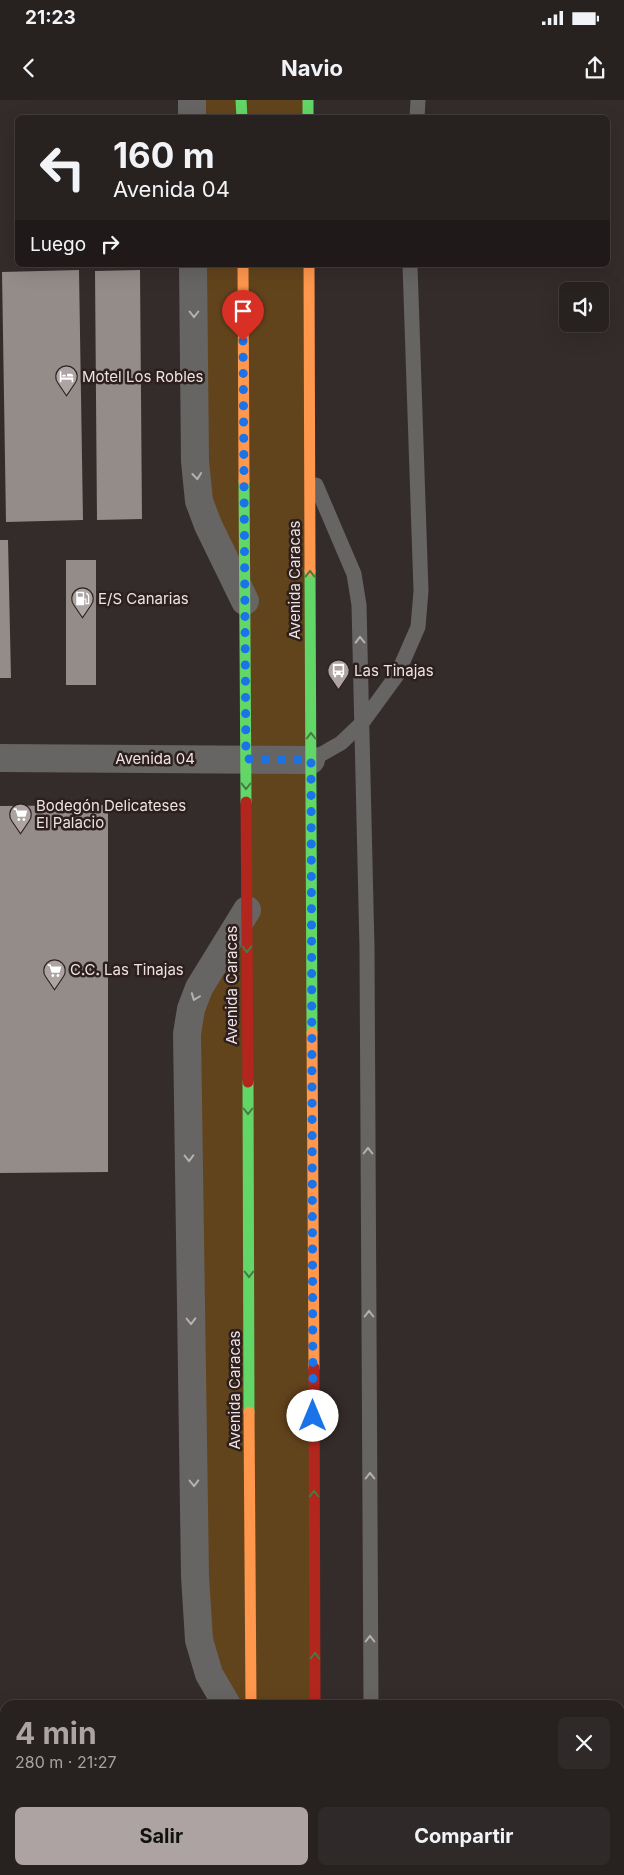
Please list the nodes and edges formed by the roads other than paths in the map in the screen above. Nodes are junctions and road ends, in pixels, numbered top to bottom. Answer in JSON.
{"nodes":[{"id":1,"x":192,"y":100,"type":"edge"},
{"id":2,"x":242,"y":100,"type":"edge"},
{"id":3,"x":308,"y":100,"type":"edge"},
{"id":4,"x":418,"y":100,"type":"edge"},
{"id":5,"x":192,"y":115,"type":"edge"},
{"id":6,"x":242,"y":115,"type":"edge"},
{"id":7,"x":308,"y":115,"type":"edge"},
{"id":8,"x":417,"y":115,"type":"edge"},
{"id":9,"x":193,"y":267,"type":"edge"},
{"id":10,"x":243,"y":267,"type":"edge"},
{"id":11,"x":309,"y":267,"type":"edge"},
{"id":12,"x":410,"y":267,"type":"edge"},
{"id":13,"x":310,"y":471,"type":"junction"},
{"id":14,"x":246,"y":601,"type":"junction"},
{"id":15,"x":362,"y":723,"type":"junction"},
{"id":16,"x":0,"y":758,"type":"edge"},
{"id":17,"x":246,"y":759,"type":"junction"},
{"id":18,"x":311,"y":760,"type":"junction"},
{"id":19,"x":247,"y":910,"type":"junction"},
{"id":20,"x":223,"y":1700,"type":"edge"},
{"id":21,"x":251,"y":1700,"type":"edge"},
{"id":22,"x":315,"y":1700,"type":"edge"},
{"id":23,"x":371,"y":1700,"type":"edge"}],
"edges":[{"from":1,"to":5,"type":"street"},
{"from":2,"to":6,"type":"street"},
{"from":3,"to":7,"type":"street"},
{"from":4,"to":8,"type":"lane"},
{"from":9,"to":14,"type":"street","one_way":true},
{"from":10,"to":14,"type":"street","name":"Avenida Caracas"},
{"from":11,"to":13,"type":"street","name":"Avenida Caracas"},
{"from":12,"to":15,"type":"lane"},
{"from":15,"to":13,"type":"lane","one_way":true},
{"from":18,"to":13,"type":"street","name":"Avenida Caracas","one_way":true},
{"from":14,"to":17,"type":"street","name":"Avenida Caracas"},
{"from":15,"to":18,"type":"lane"},
{"from":23,"to":15,"type":"lane","one_way":true},
{"from":16,"to":17,"type":"street","name":"Avenida 04"},
{"from":17,"to":18,"type":"street","name":"Avenida 04"},
{"from":17,"to":19,"type":"street","name":"Avenida Caracas","one_way":true},
{"from":22,"to":18,"type":"street","name":"Avenida Caracas","one_way":true},
{"from":19,"to":20,"type":"street","one_way":true},
{"from":19,"to":21,"type":"street","name":"Avenida Caracas","one_way":true}]}
